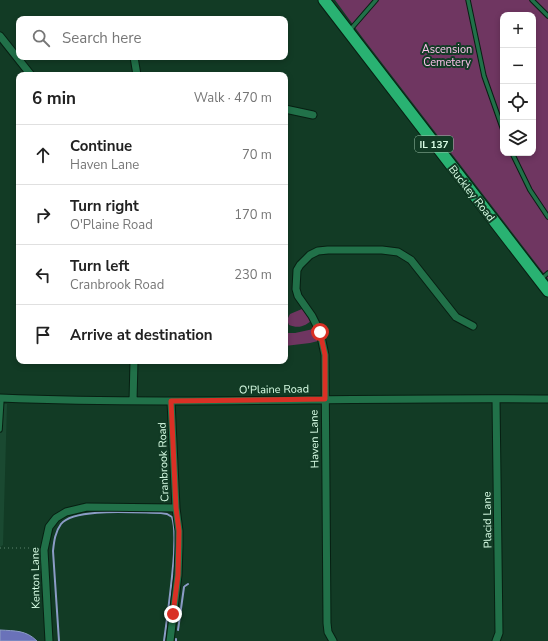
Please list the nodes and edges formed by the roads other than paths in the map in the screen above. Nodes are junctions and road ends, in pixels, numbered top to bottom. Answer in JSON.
{"nodes":[{"id":1,"x":324,"y":0,"type":"edge"},
{"id":2,"x":376,"y":0,"type":"edge"},
{"id":3,"x":468,"y":0,"type":"edge"},
{"id":4,"x":532,"y":0,"type":"edge"},
{"id":5,"x":548,"y":16,"type":"edge"},
{"id":6,"x":348,"y":33,"type":"junction"},
{"id":7,"x":0,"y":36,"type":"edge"},
{"id":8,"x":16,"y":56,"type":"edge"},
{"id":9,"x":19,"y":60,"type":"edge"},
{"id":10,"x":134,"y":60,"type":"edge"},
{"id":11,"x":29,"y":72,"type":"edge"},
{"id":12,"x":136,"y":72,"type":"edge"},
{"id":13,"x":288,"y":110,"type":"edge"},
{"id":14,"x":314,"y":115,"type":"dead end"},
{"id":15,"x":500,"y":121,"type":"edge"},
{"id":16,"x":513,"y":156,"type":"edge"},
{"id":17,"x":548,"y":217,"type":"edge"},
{"id":18,"x":544,"y":277,"type":"edge"},
{"id":19,"x":548,"y":291,"type":"edge"},
{"id":20,"x":473,"y":326,"type":"dead end"},
{"id":21,"x":134,"y":364,"type":"edge"},
{"id":22,"x":1,"y":398,"type":"edge"},
{"id":23,"x":496,"y":398,"type":"junction"},
{"id":24,"x":325,"y":399,"type":"junction"},
{"id":25,"x":548,"y":399,"type":"edge"},
{"id":26,"x":133,"y":401,"type":"junction"},
{"id":27,"x":171,"y":401,"type":"junction"},
{"id":28,"x":0,"y":430,"type":"edge"},
{"id":29,"x":176,"y":508,"type":"junction"},
{"id":30,"x":330,"y":640,"type":"edge"},
{"id":31,"x":49,"y":641,"type":"edge"},
{"id":32,"x":170,"y":641,"type":"edge"},
{"id":33,"x":496,"y":641,"type":"edge"}],
"edges":[{"from":1,"to":6,"type":"main road","name":"Buckley Road","number":"IL 137"},
{"from":2,"to":6,"type":"lane"},
{"from":3,"to":15,"type":"lane"},
{"from":4,"to":5,"type":"lane"},
{"from":6,"to":18,"type":"main road","name":"Buckley Road","number":"IL 137"},
{"from":7,"to":8,"type":"street"},
{"from":9,"to":11,"type":"street"},
{"from":10,"to":12,"type":"street"},
{"from":13,"to":14,"type":"street"},
{"from":16,"to":17,"type":"lane"},
{"from":18,"to":19,"type":"main road","name":"Buckley Road","number":"IL 137"},
{"from":20,"to":24,"type":"street","name":"Haven Lane"},
{"from":21,"to":26,"type":"street"},
{"from":22,"to":26,"type":"street","name":"O'Plaine Road"},
{"from":22,"to":28,"type":"lane"},
{"from":23,"to":24,"type":"street","name":"O'Plaine Road"},
{"from":23,"to":25,"type":"street","name":"O'Plaine Road"},
{"from":23,"to":33,"type":"street","name":"Placid Lane"},
{"from":24,"to":27,"type":"street","name":"O'Plaine Road"},
{"from":24,"to":30,"type":"street","name":"Haven Lane"},
{"from":26,"to":27,"type":"street","name":"O'Plaine Road"},
{"from":27,"to":29,"type":"street","name":"Cranbrook Road"},
{"from":29,"to":31,"type":"street","name":"Kenton Lane"},
{"from":29,"to":32,"type":"street","name":"Cranbrook Road"}]}
